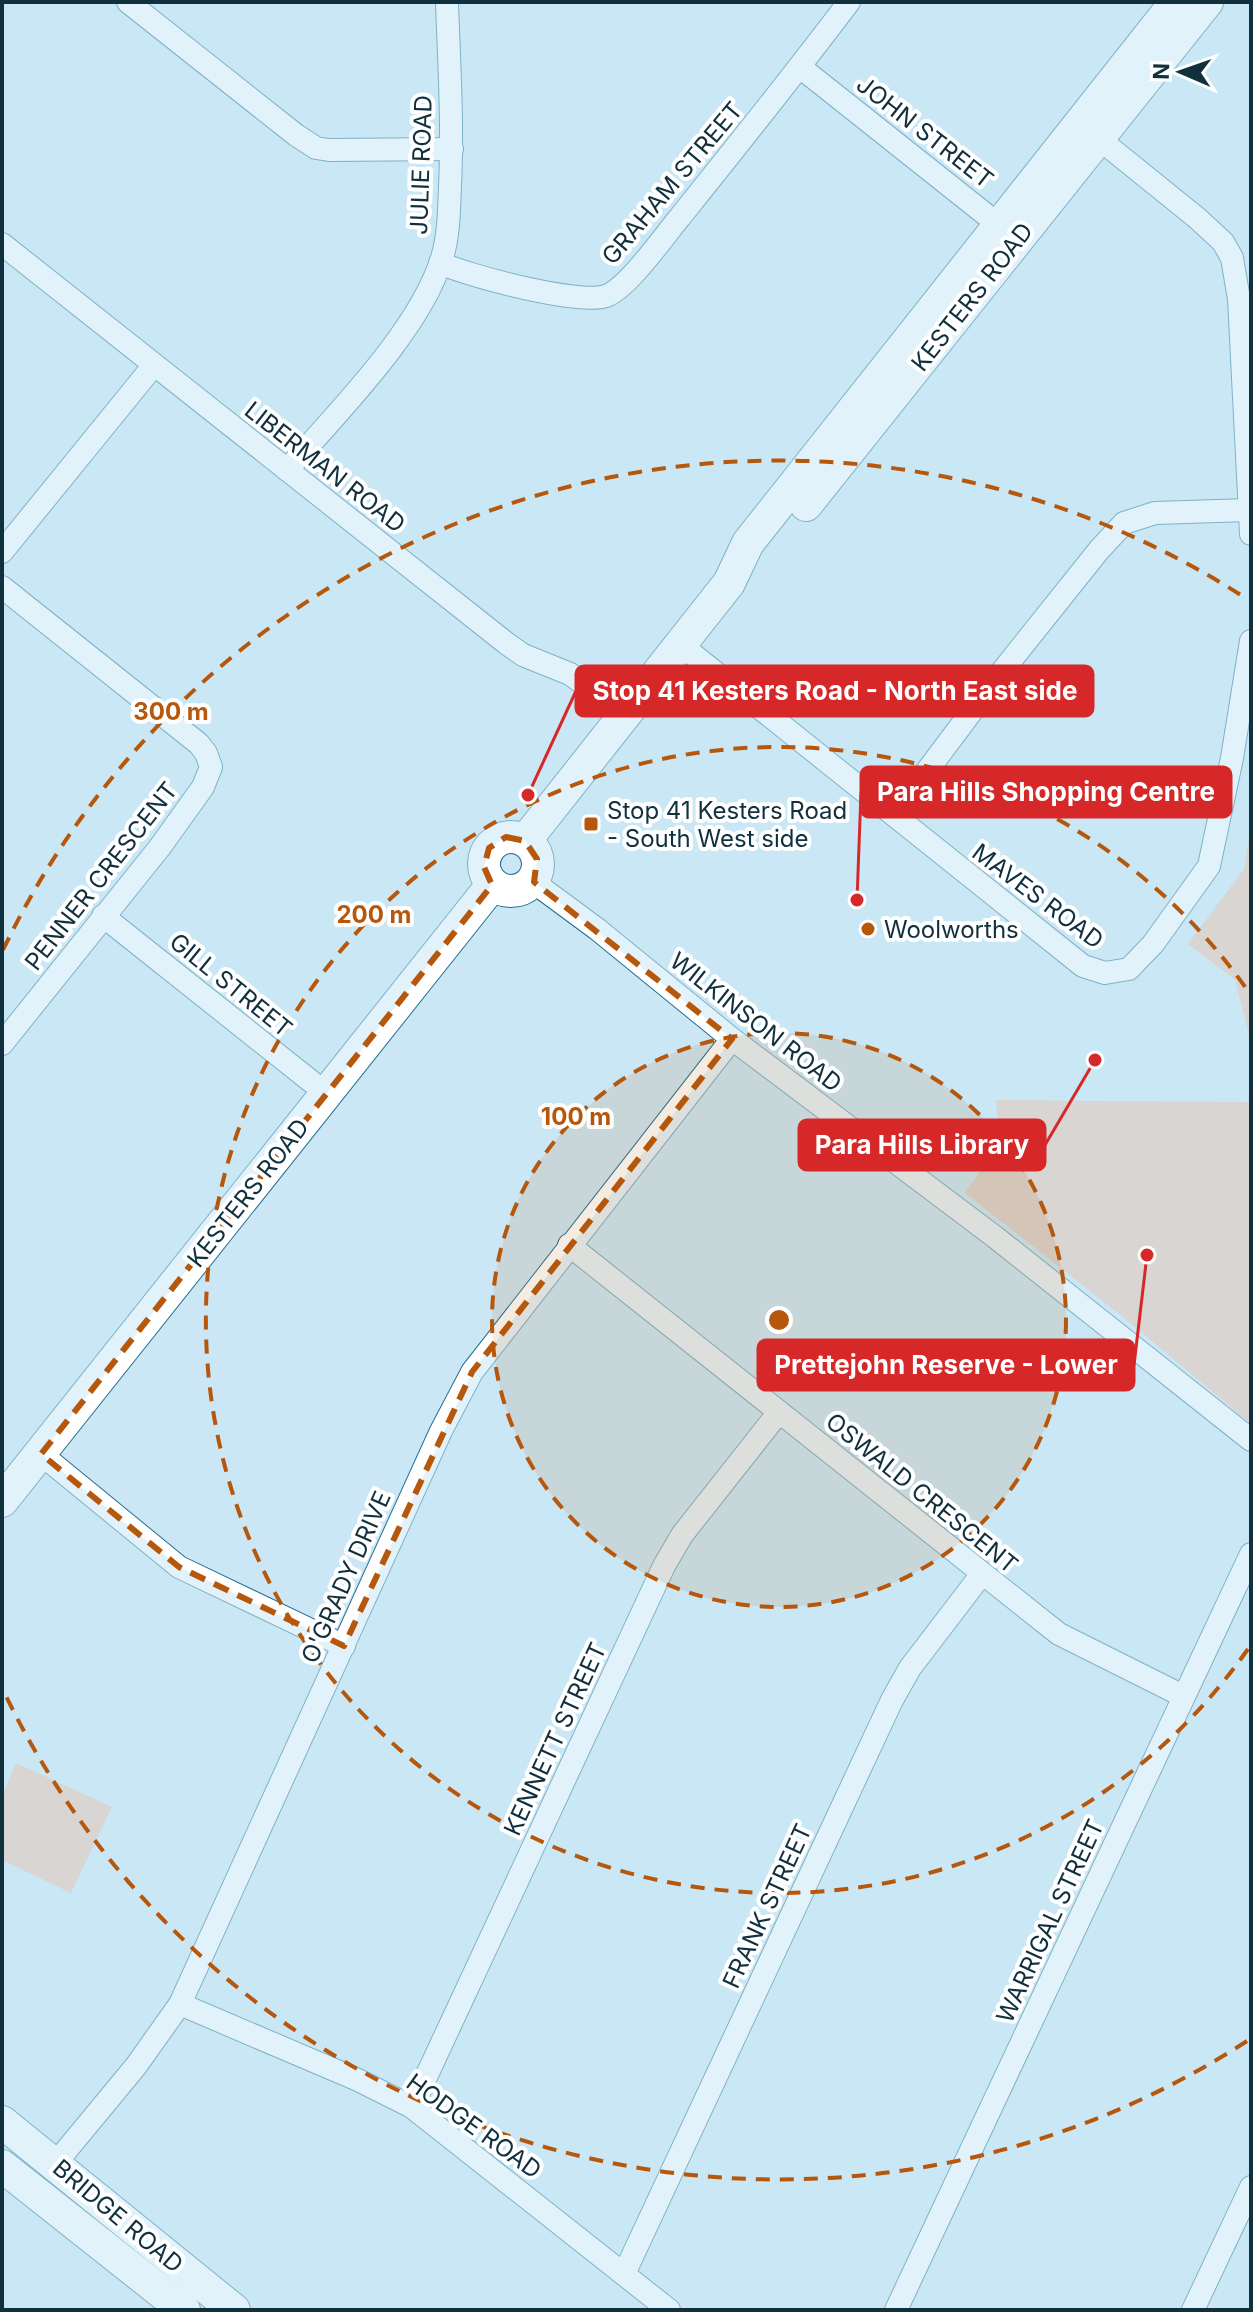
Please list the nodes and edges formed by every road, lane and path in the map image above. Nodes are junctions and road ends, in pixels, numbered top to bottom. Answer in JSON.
{"nodes":[{"id":1,"x":128,"y":2,"type":"edge"},
{"id":2,"x":447,"y":2,"type":"edge"},
{"id":3,"x":849,"y":2,"type":"edge"},
{"id":4,"x":1176,"y":2,"type":"edge"},
{"id":5,"x":1207,"y":2,"type":"edge"},
{"id":6,"x":800,"y":67,"type":"junction"},
{"id":7,"x":1088,"y":130,"type":"junction"},
{"id":8,"x":452,"y":149,"type":"junction"},
{"id":9,"x":1008,"y":232,"type":"junction"},
{"id":10,"x":2,"y":244,"type":"edge"},
{"id":11,"x":440,"y":263,"type":"junction"},
{"id":12,"x":154,"y":365,"type":"junction"},
{"id":13,"x":287,"y":470,"type":"junction"},
{"id":14,"x":1249,"y":510,"type":"edge"},
{"id":15,"x":1251,"y":534,"type":"edge"},
{"id":16,"x":2,"y":552,"type":"edge"},
{"id":17,"x":2,"y":587,"type":"edge"},
{"id":18,"x":1251,"y":641,"type":"edge"},
{"id":19,"x":681,"y":645,"type":"junction"},
{"id":20,"x":626,"y":714,"type":"junction"},
{"id":21,"x":894,"y":815,"type":"junction"},
{"id":22,"x":525,"y":841,"type":"junction"},
{"id":23,"x":532,"y":881,"type":"junction"},
{"id":24,"x":493,"y":884,"type":"junction"},
{"id":25,"x":103,"y":916,"type":"junction"},
{"id":26,"x":732,"y":1039,"type":"junction"},
{"id":27,"x":2,"y":1044,"type":"edge"},
{"id":28,"x":327,"y":1094,"type":"junction"},
{"id":29,"x":569,"y":1245,"type":"junction"},
{"id":30,"x":779,"y":1412,"type":"junction"},
{"id":31,"x":1251,"y":1440,"type":"edge"},
{"id":32,"x":41,"y":1454,"type":"junction"},
{"id":33,"x":2,"y":1501,"type":"edge"},
{"id":34,"x":1251,"y":1554,"type":"edge"},
{"id":35,"x":981,"y":1575,"type":"junction"},
{"id":36,"x":344,"y":1646,"type":"junction"},
{"id":37,"x":1183,"y":1696,"type":"junction"},
{"id":38,"x":180,"y":2004,"type":"junction"},
{"id":39,"x":412,"y":2107,"type":"junction"},
{"id":40,"x":2,"y":2122,"type":"edge"},
{"id":41,"x":55,"y":2164,"type":"junction"},
{"id":42,"x":2,"y":2166,"type":"edge"},
{"id":43,"x":1251,"y":2187,"type":"edge"},
{"id":44,"x":34,"y":2192,"type":"junction"},
{"id":45,"x":624,"y":2274,"type":"junction"},
{"id":46,"x":184,"y":2310,"type":"edge"},
{"id":47,"x":234,"y":2310,"type":"edge"},
{"id":48,"x":669,"y":2310,"type":"edge"},
{"id":49,"x":896,"y":2310,"type":"edge"},
{"id":50,"x":1193,"y":2310,"type":"edge"}],
"edges":[{"from":1,"to":8,"type":"street"},
{"from":2,"to":8,"type":"street","name":"JULIE ROAD"},
{"from":3,"to":6,"type":"street","name":"GRAHAM STREET"},
{"from":4,"to":7,"type":"main road","name":"KESTERS ROAD"},
{"from":5,"to":7,"type":"main road","name":"KESTERS ROAD"},
{"from":6,"to":9,"type":"street","name":"JOHN STREET"},
{"from":6,"to":11,"type":"street","name":"GRAHAM STREET"},
{"from":7,"to":9,"type":"main road","name":"KESTERS ROAD"},
{"from":7,"to":14,"type":"street"},
{"from":8,"to":11,"type":"street","name":"JULIE ROAD"},
{"from":9,"to":19,"type":"main road","name":"KESTERS ROAD"},
{"from":10,"to":12,"type":"street","name":"LIBERMAN ROAD"},
{"from":11,"to":13,"type":"street","name":"JULIE ROAD"},
{"from":12,"to":13,"type":"street","name":"LIBERMAN ROAD"},
{"from":12,"to":16,"type":"street"},
{"from":13,"to":20,"type":"street","name":"LIBERMAN ROAD"},
{"from":14,"to":15,"type":"street"},
{"from":14,"to":21,"type":"street"},
{"from":17,"to":25,"type":"street","name":"PENNER CRESCENT"},
{"from":18,"to":21,"type":"street","name":"MAVES ROAD"},
{"from":19,"to":20,"type":"main road","name":"KESTERS ROAD"},
{"from":19,"to":21,"type":"street","name":"MAVES ROAD"},
{"from":20,"to":22,"type":"main road","name":"KESTERS ROAD"},
{"from":22,"to":23,"type":"main road"},
{"from":22,"to":24,"type":"main road"},
{"from":23,"to":24,"type":"main road"},
{"from":23,"to":26,"type":"street","name":"WILKINSON ROAD"},
{"from":24,"to":28,"type":"main road","name":"KESTERS ROAD"},
{"from":25,"to":27,"type":"street","name":"PENNER CRESCENT"},
{"from":25,"to":28,"type":"street","name":"GILL STREET"},
{"from":26,"to":29,"type":"street","name":"O'GRADY DRIVE"},
{"from":26,"to":31,"type":"street","name":"WILKINSON ROAD"},
{"from":28,"to":32,"type":"main road","name":"KESTERS ROAD"},
{"from":29,"to":30,"type":"street","name":"OSWALD CRESCENT"},
{"from":29,"to":36,"type":"street","name":"O'GRADY DRIVE"},
{"from":30,"to":35,"type":"street","name":"OSWALD CRESCENT"},
{"from":30,"to":39,"type":"street","name":"KENNETT STREET"},
{"from":32,"to":33,"type":"main road","name":"KESTERS ROAD"},
{"from":32,"to":36,"type":"street"},
{"from":34,"to":37,"type":"street","name":"WARRIGAL STREET"},
{"from":35,"to":37,"type":"street","name":"OSWALD CRESCENT"},
{"from":35,"to":45,"type":"street","name":"FRANK STREET"},
{"from":36,"to":38,"type":"street","name":"O'GRADY DRIVE"},
{"from":37,"to":49,"type":"street","name":"WARRIGAL STREET"},
{"from":38,"to":39,"type":"street","name":"HODGE ROAD"},
{"from":38,"to":41,"type":"street","name":"O'GRADY DRIVE"},
{"from":39,"to":45,"type":"street","name":"HODGE ROAD"},
{"from":40,"to":41,"type":"main road","name":"BRIDGE ROAD"},
{"from":41,"to":44,"type":"main road"},
{"from":41,"to":47,"type":"main road","name":"BRIDGE ROAD"},
{"from":42,"to":44,"type":"main road","name":"BRIDGE ROAD"},
{"from":43,"to":50,"type":"street"},
{"from":44,"to":46,"type":"main road","name":"BRIDGE ROAD"},
{"from":45,"to":48,"type":"street","name":"HODGE ROAD"}]}
